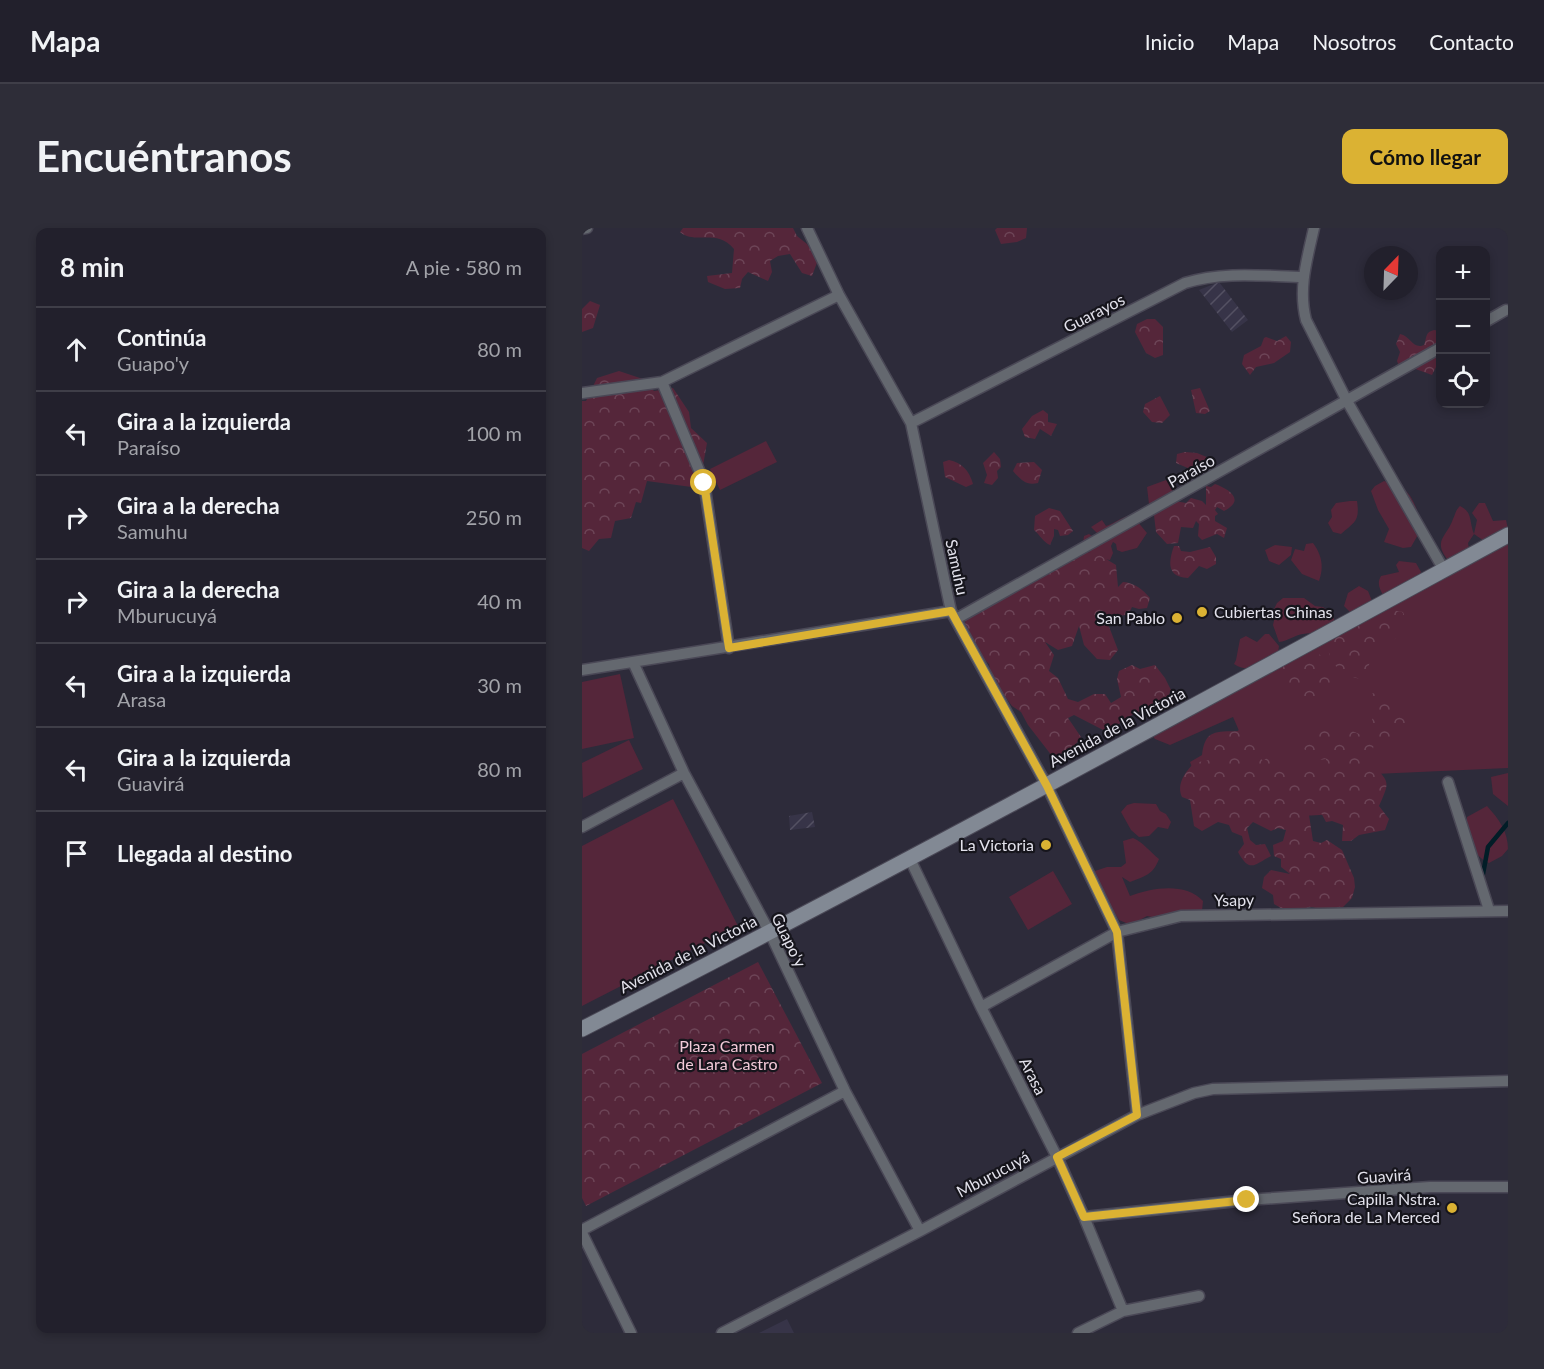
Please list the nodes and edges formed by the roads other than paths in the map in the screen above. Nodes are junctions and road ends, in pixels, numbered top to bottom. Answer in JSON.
{"nodes":[{"id":1,"x":587,"y":228,"type":"edge"},
{"id":2,"x":807,"y":228,"type":"edge"},
{"id":3,"x":1314,"y":228,"type":"edge"},
{"id":4,"x":582,"y":229,"type":"edge"},
{"id":5,"x":1303,"y":277,"type":"junction"},
{"id":6,"x":839,"y":295,"type":"junction"},
{"id":7,"x":1506,"y":310,"type":"dead end"},
{"id":8,"x":1490,"y":319,"type":"edge"},
{"id":9,"x":1436,"y":350,"type":"edge"},
{"id":10,"x":662,"y":382,"type":"junction"},
{"id":11,"x":582,"y":393,"type":"edge"},
{"id":12,"x":1347,"y":401,"type":"junction"},
{"id":13,"x":910,"y":423,"type":"junction"},
{"id":14,"x":1508,"y":535,"type":"edge"},
{"id":15,"x":1444,"y":570,"type":"junction"},
{"id":16,"x":953,"y":615,"type":"junction"},
{"id":17,"x":729,"y":648,"type":"junction"},
{"id":18,"x":633,"y":662,"type":"junction"},
{"id":19,"x":582,"y":670,"type":"edge"},
{"id":20,"x":684,"y":773,"type":"junction"},
{"id":21,"x":1448,"y":782,"type":"dead end"},
{"id":22,"x":1047,"y":786,"type":"junction"},
{"id":23,"x":582,"y":828,"type":"edge"},
{"id":24,"x":909,"y":857,"type":"junction"},
{"id":25,"x":1489,"y":910,"type":"junction"},
{"id":26,"x":1508,"y":911,"type":"edge"},
{"id":27,"x":1117,"y":932,"type":"junction"},
{"id":28,"x":770,"y":933,"type":"junction"},
{"id":29,"x":981,"y":1007,"type":"junction"},
{"id":30,"x":582,"y":1029,"type":"edge"},
{"id":31,"x":1508,"y":1081,"type":"edge"},
{"id":32,"x":844,"y":1091,"type":"junction"},
{"id":33,"x":1137,"y":1115,"type":"junction"},
{"id":34,"x":1057,"y":1157,"type":"junction"},
{"id":35,"x":1508,"y":1187,"type":"edge"},
{"id":36,"x":1084,"y":1217,"type":"junction"},
{"id":37,"x":920,"y":1231,"type":"junction"},
{"id":38,"x":582,"y":1232,"type":"edge"},
{"id":39,"x":1199,"y":1296,"type":"dead end"},
{"id":40,"x":1123,"y":1311,"type":"junction"},
{"id":41,"x":631,"y":1333,"type":"edge"},
{"id":42,"x":722,"y":1333,"type":"edge"},
{"id":43,"x":1078,"y":1333,"type":"edge"}],
"edges":[{"from":1,"to":4,"type":"street"},
{"from":2,"to":6,"type":"street","name":"Samuhu"},
{"from":3,"to":5,"type":"street"},
{"from":5,"to":12,"type":"street"},
{"from":5,"to":13,"type":"street","name":"Guarayos"},
{"from":6,"to":10,"type":"street"},
{"from":6,"to":13,"type":"street","name":"Samuhu"},
{"from":7,"to":8,"type":"street"},
{"from":9,"to":12,"type":"street","name":"Paraíso"},
{"from":10,"to":11,"type":"street"},
{"from":10,"to":17,"type":"street"},
{"from":12,"to":15,"type":"street"},
{"from":12,"to":16,"type":"street","name":"Paraíso"},
{"from":13,"to":16,"type":"street","name":"Samuhu"},
{"from":14,"to":15,"type":"main road","name":"Avenida de la Victoria"},
{"from":15,"to":22,"type":"main road","name":"Avenida de la Victoria"},
{"from":16,"to":17,"type":"street","name":"Paraíso"},
{"from":16,"to":22,"type":"street","name":"Samuhu"},
{"from":17,"to":18,"type":"street","name":"Paraíso"},
{"from":18,"to":19,"type":"street","name":"Paraíso"},
{"from":18,"to":20,"type":"street","name":"Guapo'y"},
{"from":20,"to":23,"type":"street"},
{"from":20,"to":28,"type":"street","name":"Guapo'y"},
{"from":21,"to":25,"type":"street"},
{"from":22,"to":24,"type":"main road","name":"Avenida de la Victoria"},
{"from":22,"to":27,"type":"street","name":"Samuhu"},
{"from":24,"to":28,"type":"main road","name":"Avenida de la Victoria"},
{"from":24,"to":29,"type":"street","name":"Arasa"},
{"from":25,"to":26,"type":"street","name":"Ysapy"},
{"from":25,"to":27,"type":"street","name":"Ysapy"},
{"from":27,"to":29,"type":"street","name":"Ysapy"},
{"from":27,"to":33,"type":"street","name":"Samuhu"},
{"from":28,"to":30,"type":"main road","name":"Avenida de la Victoria"},
{"from":28,"to":32,"type":"street","name":"Guapo'y"},
{"from":29,"to":34,"type":"street","name":"Arasa"},
{"from":31,"to":33,"type":"street","name":"Mburucuyá"},
{"from":32,"to":37,"type":"street","name":"Guapo'y"},
{"from":32,"to":38,"type":"street"},
{"from":33,"to":34,"type":"street","name":"Mburucuyá"},
{"from":34,"to":36,"type":"street","name":"Arasa"},
{"from":34,"to":37,"type":"street","name":"Mburucuyá"},
{"from":35,"to":36,"type":"street","name":"Guavirá"},
{"from":36,"to":40,"type":"street","name":"Arasa"},
{"from":37,"to":42,"type":"street","name":"Mburucuyá"},
{"from":38,"to":41,"type":"street"},
{"from":39,"to":40,"type":"street"},
{"from":40,"to":43,"type":"street"}]}
